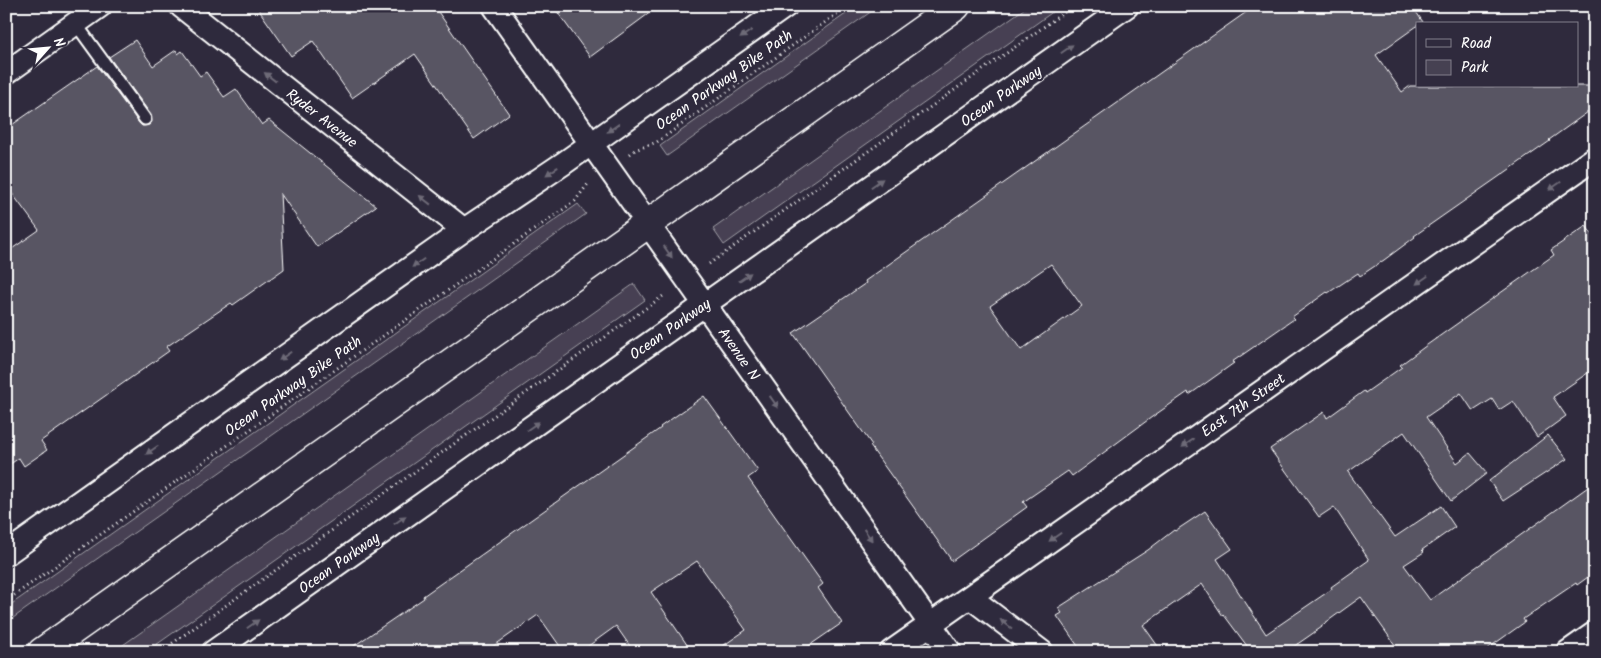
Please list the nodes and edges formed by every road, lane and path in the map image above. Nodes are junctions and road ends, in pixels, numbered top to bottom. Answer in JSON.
{"nodes":[{"id":1,"x":100,"y":6,"type":"edge"},
{"id":2,"x":181,"y":6,"type":"edge"},
{"id":3,"x":494,"y":6,"type":"edge"},
{"id":4,"x":786,"y":6,"type":"edge"},
{"id":5,"x":848,"y":6,"type":"edge"},
{"id":6,"x":956,"y":6,"type":"edge"},
{"id":7,"x":1073,"y":6,"type":"edge"},
{"id":8,"x":1127,"y":6,"type":"edge"},
{"id":9,"x":76,"y":24,"type":"junction"},
{"id":10,"x":6,"y":73,"type":"edge"},
{"id":11,"x":145,"y":119,"type":"dead end"},
{"id":12,"x":592,"y":143,"type":"junction"},
{"id":13,"x":635,"y":150,"type":"dead end"},
{"id":14,"x":1595,"y":158,"type":"edge"},
{"id":15,"x":588,"y":184,"type":"dead end"},
{"id":16,"x":648,"y":224,"type":"junction"},
{"id":17,"x":464,"y":230,"type":"junction"},
{"id":18,"x":709,"y":264,"type":"dead end"},
{"id":19,"x":667,"y":293,"type":"dead end"},
{"id":20,"x":705,"y":305,"type":"junction"},
{"id":21,"x":6,"y":554,"type":"edge"},
{"id":22,"x":970,"y":596,"type":"junction"},
{"id":23,"x":6,"y":601,"type":"edge"},
{"id":24,"x":931,"y":624,"type":"junction"},
{"id":25,"x":1595,"y":633,"type":"edge"},
{"id":26,"x":42,"y":652,"type":"edge"},
{"id":27,"x":160,"y":652,"type":"edge"},
{"id":28,"x":213,"y":652,"type":"edge"},
{"id":29,"x":891,"y":652,"type":"edge"},
{"id":30,"x":950,"y":652,"type":"edge"},
{"id":31,"x":1042,"y":652,"type":"edge"},
{"id":32,"x":1568,"y":652,"type":"edge"}],
"edges":[{"from":1,"to":9,"type":"street"},
{"from":17,"to":2,"type":"street","name":"Ryder Avenue","one_way":true},
{"from":3,"to":12,"type":"street","name":"Avenue N"},
{"from":4,"to":12,"type":"street","one_way":true},
{"from":5,"to":13,"type":"path","name":"Ocean Parkway Bike Path"},
{"from":6,"to":16,"type":"main road"},
{"from":7,"to":18,"type":"path"},
{"from":20,"to":8,"type":"street","name":"Ocean Parkway","one_way":true},
{"from":9,"to":10,"type":"street"},
{"from":9,"to":11,"type":"lane"},
{"from":12,"to":16,"type":"street","name":"Avenue N"},
{"from":12,"to":17,"type":"street","one_way":true},
{"from":14,"to":22,"type":"street","name":"East 7th Street","one_way":true},
{"from":15,"to":23,"type":"path","name":"Ocean Parkway Bike Path"},
{"from":16,"to":20,"type":"street","name":"Avenue N","one_way":true},
{"from":16,"to":26,"type":"main road"},
{"from":17,"to":21,"type":"street","one_way":true},
{"from":19,"to":27,"type":"path"},
{"from":20,"to":24,"type":"street","name":"Avenue N","one_way":true},
{"from":28,"to":20,"type":"street","name":"Ocean Parkway","one_way":true},
{"from":22,"to":24,"type":"street","name":"East 7th Street"},
{"from":31,"to":22,"type":"street","one_way":true},
{"from":24,"to":29,"type":"street","name":"East 7th Street"},
{"from":24,"to":30,"type":"street","name":"Avenue N"},
{"from":25,"to":32,"type":"street"}]}
